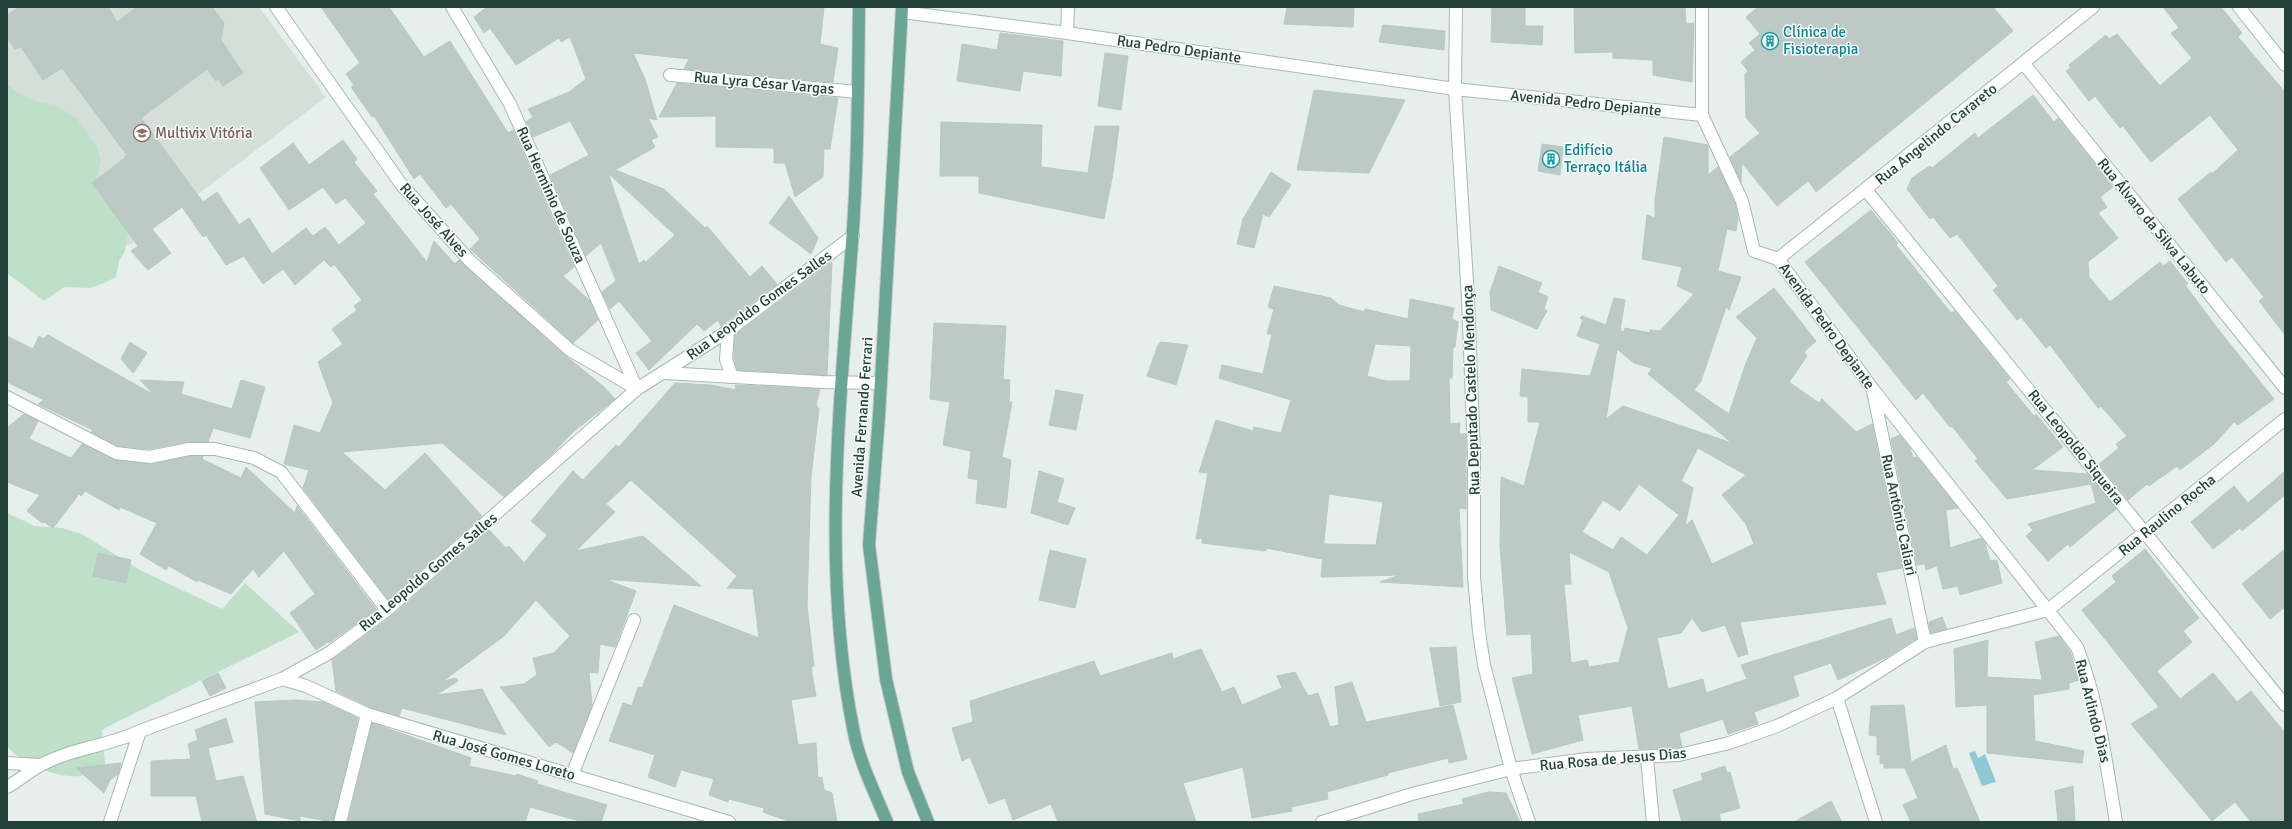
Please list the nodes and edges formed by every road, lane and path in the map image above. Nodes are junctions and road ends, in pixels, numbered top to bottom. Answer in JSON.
{"nodes":[{"id":1,"x":276,"y":7,"type":"edge"},
{"id":2,"x":452,"y":7,"type":"edge"},
{"id":3,"x":859,"y":7,"type":"edge"},
{"id":4,"x":1068,"y":7,"type":"edge"},
{"id":5,"x":1456,"y":7,"type":"edge"},
{"id":6,"x":1702,"y":7,"type":"edge"},
{"id":7,"x":2093,"y":7,"type":"edge"},
{"id":8,"x":2239,"y":7,"type":"edge"},
{"id":9,"x":902,"y":9,"type":"edge"},
{"id":10,"x":1067,"y":33,"type":"junction"},
{"id":11,"x":2024,"y":64,"type":"junction"},
{"id":12,"x":2285,"y":65,"type":"edge"},
{"id":13,"x":670,"y":75,"type":"dead end"},
{"id":14,"x":1455,"y":89,"type":"junction"},
{"id":15,"x":858,"y":92,"type":"junction"},
{"id":16,"x":1702,"y":114,"type":"junction"},
{"id":17,"x":1866,"y":190,"type":"junction"},
{"id":18,"x":853,"y":236,"type":"junction"},
{"id":19,"x":1778,"y":259,"type":"junction"},
{"id":20,"x":728,"y":331,"type":"junction"},
{"id":21,"x":665,"y":373,"type":"junction"},
{"id":22,"x":732,"y":377,"type":"junction"},
{"id":23,"x":842,"y":382,"type":"junction"},
{"id":24,"x":880,"y":383,"type":"junction"},
{"id":25,"x":1872,"y":388,"type":"junction"},
{"id":26,"x":2285,"y":388,"type":"edge"},
{"id":27,"x":637,"y":389,"type":"junction"},
{"id":28,"x":7,"y":397,"type":"edge"},
{"id":29,"x":2285,"y":419,"type":"edge"},
{"id":30,"x":2145,"y":532,"type":"junction"},
{"id":31,"x":388,"y":610,"type":"junction"},
{"id":32,"x":2048,"y":610,"type":"junction"},
{"id":33,"x":634,"y":620,"type":"dead end"},
{"id":34,"x":1925,"y":642,"type":"junction"},
{"id":35,"x":282,"y":679,"type":"junction"},
{"id":36,"x":1837,"y":698,"type":"junction"},
{"id":37,"x":2285,"y":705,"type":"edge"},
{"id":38,"x":367,"y":714,"type":"junction"},
{"id":39,"x":140,"y":731,"type":"junction"},
{"id":40,"x":1647,"y":758,"type":"junction"},
{"id":41,"x":7,"y":763,"type":"edge"},
{"id":42,"x":40,"y":765,"type":"junction"},
{"id":43,"x":1511,"y":769,"type":"junction"},
{"id":44,"x":572,"y":775,"type":"junction"},
{"id":45,"x":7,"y":787,"type":"edge"},
{"id":46,"x":110,"y":822,"type":"edge"},
{"id":47,"x":340,"y":822,"type":"edge"},
{"id":48,"x":729,"y":822,"type":"edge"},
{"id":49,"x":887,"y":822,"type":"edge"},
{"id":50,"x":928,"y":822,"type":"edge"},
{"id":51,"x":1322,"y":822,"type":"edge"},
{"id":52,"x":1529,"y":822,"type":"edge"},
{"id":53,"x":1653,"y":822,"type":"edge"},
{"id":54,"x":1876,"y":822,"type":"edge"},
{"id":55,"x":2116,"y":822,"type":"edge"}],
"edges":[{"from":1,"to":27,"type":"street","name":"Rua José Alves"},
{"from":2,"to":27,"type":"street","name":"Rua Herminio de Souza"},
{"from":3,"to":15,"type":"main road","name":"Avenida Fernando Ferrari"},
{"from":4,"to":10,"type":"street"},
{"from":5,"to":14,"type":"street","name":"Rua Deputado Castelo Mendonça"},
{"from":6,"to":16,"type":"street"},
{"from":7,"to":11,"type":"street","name":"Rua Angelindo Carareto"},
{"from":8,"to":12,"type":"street"},
{"from":9,"to":10,"type":"street","name":"Rua Pedro Depiante"},
{"from":9,"to":24,"type":"main road","name":"Avenida Fernando Ferrari"},
{"from":10,"to":14,"type":"street","name":"Rua Pedro Depiante"},
{"from":11,"to":17,"type":"street","name":"Rua Angelindo Carareto"},
{"from":11,"to":26,"type":"street","name":"Rua Álvaro da Silva Labuto"},
{"from":13,"to":15,"type":"street","name":"Rua Lyra César Vargas"},
{"from":14,"to":16,"type":"street","name":"Avenida Pedro Depiante"},
{"from":14,"to":43,"type":"street","name":"Rua Deputado Castelo Mendonça"},
{"from":15,"to":18,"type":"main road","name":"Avenida Fernando Ferrari"},
{"from":16,"to":19,"type":"street","name":"Avenida Pedro Depiante"},
{"from":17,"to":19,"type":"street","name":"Rua Angelindo Carareto"},
{"from":17,"to":30,"type":"street","name":"Rua Leopoldo Siqueira"},
{"from":18,"to":20,"type":"street","name":"Rua Leopoldo Gomes Salles"},
{"from":18,"to":23,"type":"main road","name":"Avenida Fernando Ferrari"},
{"from":19,"to":25,"type":"street","name":"Avenida Pedro Depiante"},
{"from":20,"to":21,"type":"street","name":"Rua Leopoldo Gomes Salles"},
{"from":20,"to":22,"type":"street"},
{"from":21,"to":22,"type":"street","name":"Rua Leopoldo Gomes Salles"},
{"from":21,"to":27,"type":"street","name":"Rua Leopoldo Gomes Salles"},
{"from":22,"to":23,"type":"street","name":"Rua Leopoldo Gomes Salles"},
{"from":23,"to":24,"type":"street"},
{"from":23,"to":49,"type":"main road","name":"Avenida Fernando Ferrari"},
{"from":24,"to":50,"type":"main road","name":"Avenida Fernando Ferrari"},
{"from":25,"to":32,"type":"street","name":"Avenida Pedro Depiante"},
{"from":25,"to":34,"type":"street","name":"Rua Antônio Caliari"},
{"from":27,"to":31,"type":"street","name":"Rua Leopoldo Gomes Salles"},
{"from":28,"to":31,"type":"street"},
{"from":29,"to":30,"type":"street","name":"Rua Raulino Rocha"},
{"from":30,"to":32,"type":"street","name":"Rua Raulino Rocha"},
{"from":30,"to":37,"type":"street","name":"Rua Leopoldo Siqueira"},
{"from":31,"to":35,"type":"street","name":"Rua Leopoldo Gomes Salles"},
{"from":32,"to":34,"type":"street","name":"Rua Rosa de Jesus Dias"},
{"from":32,"to":55,"type":"street","name":"Rua Arlindo Dias"},
{"from":33,"to":44,"type":"street"},
{"from":34,"to":36,"type":"street","name":"Rua Rosa de Jesus Dias"},
{"from":35,"to":38,"type":"street","name":"Rua José Gomes Loreto"},
{"from":35,"to":39,"type":"street","name":"Rua Leopoldo Gomes Salles"},
{"from":36,"to":40,"type":"street","name":"Rua Rosa de Jesus Dias"},
{"from":36,"to":54,"type":"street"},
{"from":38,"to":44,"type":"street","name":"Rua José Gomes Loreto"},
{"from":38,"to":47,"type":"street"},
{"from":39,"to":42,"type":"street","name":"Rua Leopoldo Gomes Salles"},
{"from":39,"to":46,"type":"street"},
{"from":40,"to":43,"type":"street","name":"Rua Rosa de Jesus Dias"},
{"from":40,"to":53,"type":"street"},
{"from":41,"to":42,"type":"street"},
{"from":42,"to":45,"type":"street"},
{"from":43,"to":51,"type":"street","name":"Rua Rosa de Jesus Dias"},
{"from":43,"to":52,"type":"street","name":"Rua Deputado Castelo Mendonça"},
{"from":44,"to":48,"type":"street","name":"Rua José Gomes Loreto"}]}
